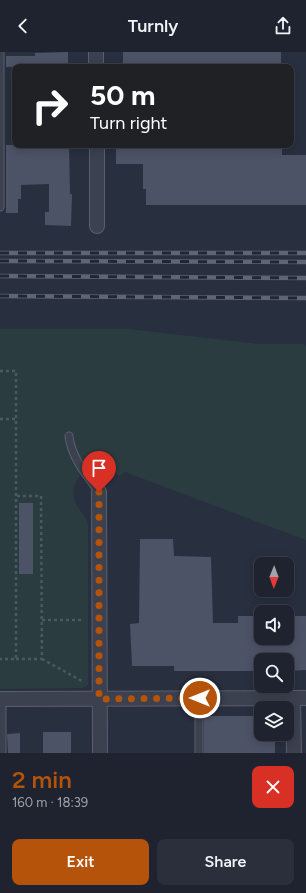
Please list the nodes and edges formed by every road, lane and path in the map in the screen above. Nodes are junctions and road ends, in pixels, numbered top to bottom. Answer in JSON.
{"nodes":[{"id":1,"x":0,"y":52,"type":"edge"},
{"id":2,"x":96,"y":52,"type":"edge"},
{"id":3,"x":96,"y":64,"type":"edge"},
{"id":4,"x":97,"y":148,"type":"edge"},
{"id":5,"x":0,"y":207,"type":"edge"},
{"id":6,"x":98,"y":226,"type":"dead end"},
{"id":7,"x":0,"y":371,"type":"edge"},
{"id":8,"x":0,"y":419,"type":"edge"},
{"id":9,"x":16,"y":419,"type":"junction"},
{"id":10,"x":69,"y":436,"type":"dead end"},
{"id":11,"x":99,"y":492,"type":"joint"},
{"id":12,"x":16,"y":496,"type":"junction"},
{"id":13,"x":42,"y":620,"type":"junction"},
{"id":14,"x":82,"y":620,"type":"dead end"},
{"id":15,"x":0,"y":659,"type":"edge"},
{"id":16,"x":16,"y":659,"type":"junction"},
{"id":17,"x":42,"y":659,"type":"junction"},
{"id":18,"x":82,"y":681,"type":"dead end"},
{"id":19,"x":200,"y":698,"type":"junction"},
{"id":20,"x":300,"y":698,"type":"edge"},
{"id":21,"x":1,"y":699,"type":"edge"},
{"id":22,"x":99,"y":699,"type":"junction"},
{"id":23,"x":2,"y":753,"type":"edge"},
{"id":24,"x":100,"y":753,"type":"edge"},
{"id":25,"x":199,"y":753,"type":"edge"},
{"id":26,"x":294,"y":753,"type":"edge"}],
"edges":[{"from":1,"to":5,"type":"lane"},
{"from":2,"to":3,"type":"street"},
{"from":4,"to":6,"type":"street"},
{"from":7,"to":9,"type":"path"},
{"from":8,"to":9,"type":"path"},
{"from":9,"to":12,"type":"path"},
{"from":10,"to":11,"type":"lane"},
{"from":11,"to":22,"type":"street"},
{"from":12,"to":13,"type":"path"},
{"from":12,"to":16,"type":"path"},
{"from":13,"to":14,"type":"path"},
{"from":13,"to":17,"type":"path"},
{"from":15,"to":16,"type":"path"},
{"from":16,"to":17,"type":"path"},
{"from":17,"to":18,"type":"path"},
{"from":19,"to":20,"type":"street"},
{"from":19,"to":22,"type":"street"},
{"from":19,"to":25,"type":"lane"},
{"from":20,"to":26,"type":"street"},
{"from":21,"to":22,"type":"street"},
{"from":21,"to":23,"type":"lane"},
{"from":22,"to":24,"type":"street"}]}
